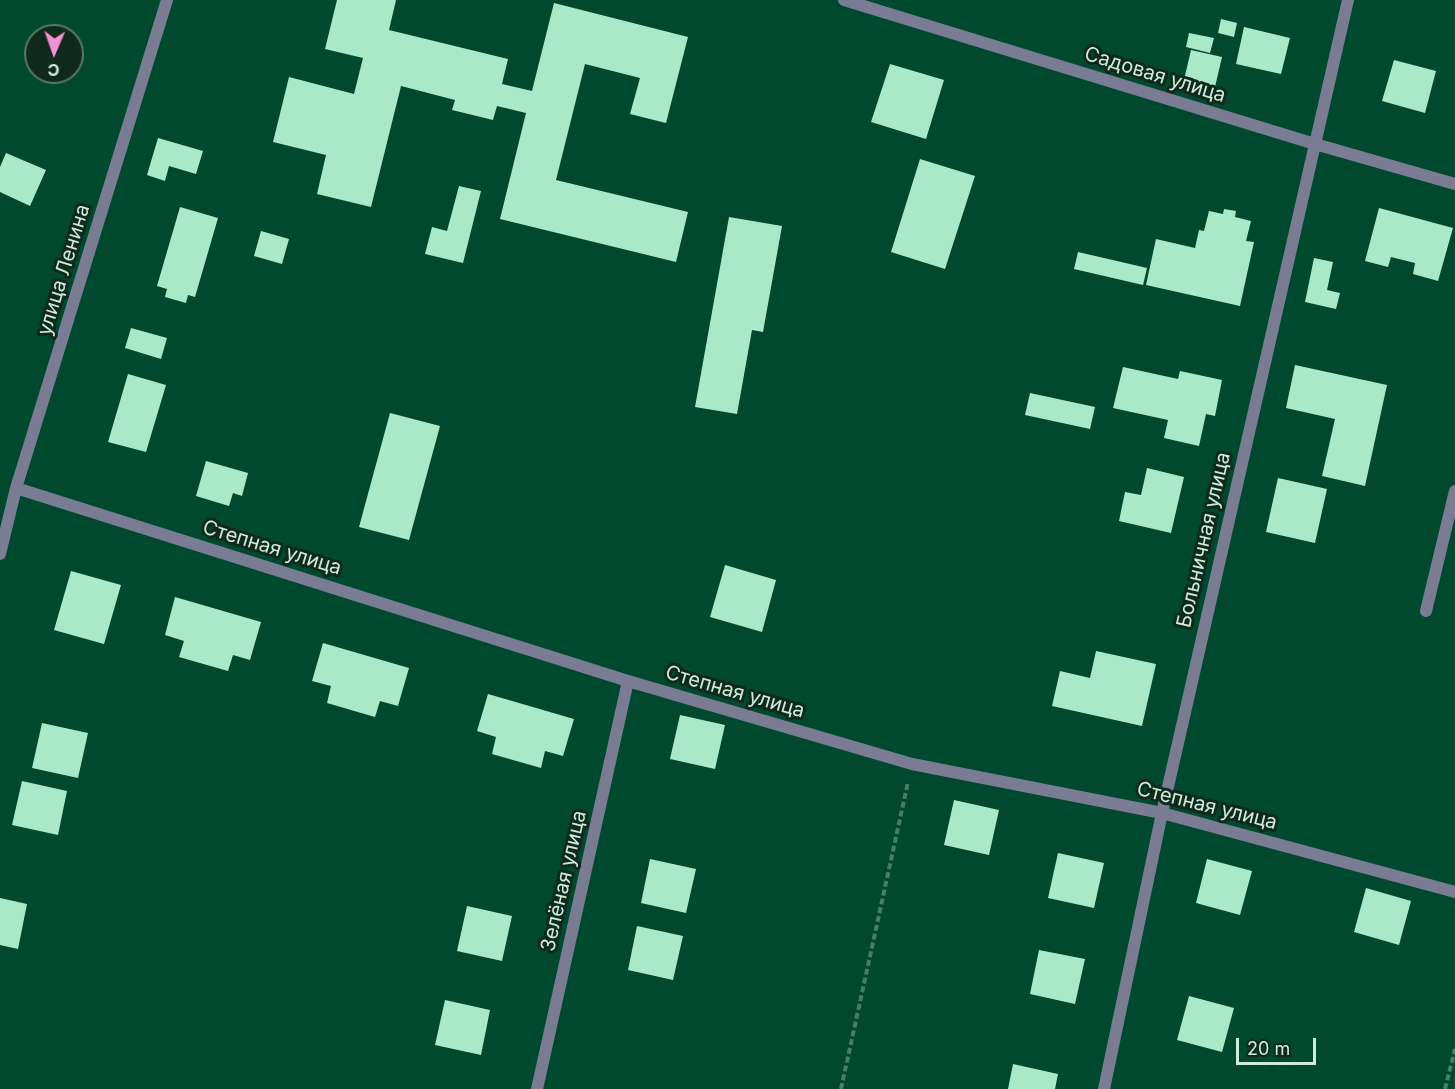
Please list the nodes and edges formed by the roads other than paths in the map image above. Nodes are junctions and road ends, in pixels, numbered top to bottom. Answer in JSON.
{"nodes":[{"id":1,"x":167,"y":0,"type":"edge"},
{"id":2,"x":844,"y":0,"type":"edge"},
{"id":3,"x":1348,"y":0,"type":"edge"},
{"id":4,"x":1315,"y":144,"type":"junction"},
{"id":5,"x":1455,"y":184,"type":"edge"},
{"id":6,"x":16,"y":488,"type":"junction"},
{"id":7,"x":1455,"y":491,"type":"edge"},
{"id":8,"x":0,"y":554,"type":"edge"},
{"id":9,"x":1426,"y":611,"type":"dead end"},
{"id":10,"x":628,"y":681,"type":"junction"},
{"id":11,"x":1162,"y":813,"type":"junction"},
{"id":12,"x":1455,"y":892,"type":"edge"},
{"id":13,"x":537,"y":1089,"type":"edge"},
{"id":14,"x":1104,"y":1089,"type":"edge"}],
"edges":[{"from":1,"to":6,"type":"street","name":"улица Ленина"},
{"from":2,"to":4,"type":"street","name":"Садовая улица"},
{"from":3,"to":4,"type":"street","name":"Больничная улица"},
{"from":4,"to":5,"type":"street","name":"Садовая улица"},
{"from":4,"to":11,"type":"street","name":"Больничная улица"},
{"from":6,"to":8,"type":"street","name":"улица Ленина"},
{"from":6,"to":10,"type":"street","name":"Степная улица"},
{"from":7,"to":9,"type":"street"},
{"from":10,"to":11,"type":"street","name":"Степная улица"},
{"from":10,"to":13,"type":"street","name":"Зелёная улица"},
{"from":11,"to":12,"type":"street","name":"Степная улица"},
{"from":11,"to":14,"type":"street","name":"Больничная улица"}]}
